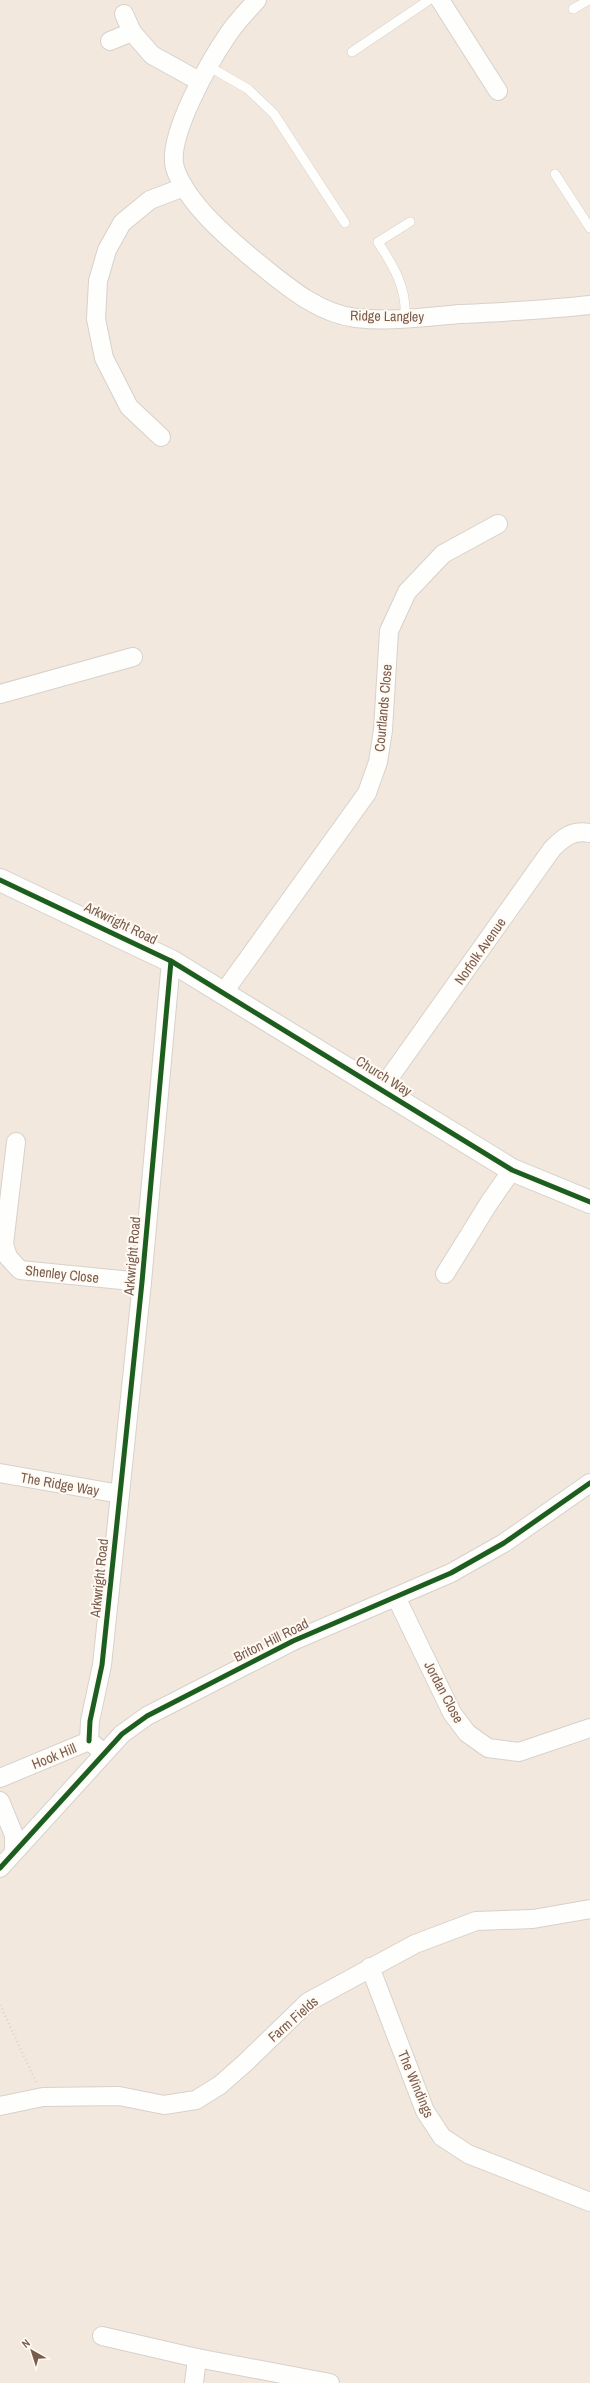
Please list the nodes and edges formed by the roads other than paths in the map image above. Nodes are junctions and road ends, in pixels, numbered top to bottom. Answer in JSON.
{"nodes":[{"id":1,"x":257,"y":0,"type":"edge"},
{"id":2,"x":429,"y":0,"type":"edge"},
{"id":3,"x":440,"y":0,"type":"edge"},
{"id":4,"x":589,"y":0,"type":"edge"},
{"id":5,"x":573,"y":9,"type":"dead end"},
{"id":6,"x":124,"y":14,"type":"dead end"},
{"id":7,"x":132,"y":32,"type":"junction"},
{"id":8,"x":110,"y":41,"type":"dead end"},
{"id":9,"x":352,"y":52,"type":"dead end"},
{"id":10,"x":204,"y":73,"type":"junction"},
{"id":11,"x":498,"y":91,"type":"dead end"},
{"id":12,"x":555,"y":174,"type":"dead end"},
{"id":13,"x":184,"y":187,"type":"junction"},
{"id":14,"x":410,"y":222,"type":"dead end"},
{"id":15,"x":345,"y":223,"type":"dead end"},
{"id":16,"x":590,"y":228,"type":"edge"},
{"id":17,"x":590,"y":305,"type":"edge"},
{"id":18,"x":405,"y":318,"type":"junction"},
{"id":19,"x":161,"y":437,"type":"dead end"},
{"id":20,"x":498,"y":524,"type":"dead end"},
{"id":21,"x":133,"y":657,"type":"dead end"},
{"id":22,"x":0,"y":694,"type":"edge"},
{"id":23,"x":590,"y":833,"type":"edge"},
{"id":24,"x":0,"y":880,"type":"edge"},
{"id":25,"x":171,"y":961,"type":"junction"},
{"id":26,"x":224,"y":992,"type":"junction"},
{"id":27,"x":382,"y":1088,"type":"junction"},
{"id":28,"x":16,"y":1142,"type":"dead end"},
{"id":29,"x":512,"y":1170,"type":"junction"},
{"id":30,"x":590,"y":1202,"type":"edge"},
{"id":31,"x":445,"y":1274,"type":"dead end"},
{"id":32,"x":142,"y":1282,"type":"junction"},
{"id":33,"x":0,"y":1473,"type":"edge"},
{"id":34,"x":590,"y":1483,"type":"edge"},
{"id":35,"x":120,"y":1494,"type":"junction"},
{"id":36,"x":396,"y":1597,"type":"junction"},
{"id":37,"x":590,"y":1728,"type":"edge"},
{"id":38,"x":89,"y":1741,"type":"junction"},
{"id":39,"x":105,"y":1753,"type":"junction"},
{"id":40,"x":0,"y":1778,"type":"edge"},
{"id":41,"x":0,"y":1801,"type":"edge"},
{"id":42,"x":14,"y":1852,"type":"junction"},
{"id":43,"x":0,"y":1868,"type":"edge"},
{"id":44,"x":590,"y":1909,"type":"edge"},
{"id":45,"x":370,"y":1967,"type":"junction"},
{"id":46,"x":0,"y":2106,"type":"edge"},
{"id":47,"x":590,"y":2202,"type":"edge"},
{"id":48,"x":102,"y":2336,"type":"dead end"},
{"id":49,"x":198,"y":2358,"type":"junction"},
{"id":50,"x":194,"y":2383,"type":"edge"},
{"id":51,"x":330,"y":2383,"type":"edge"}],
"edges":[{"from":1,"to":10,"type":"street","name":"Ridge Langley"},
{"from":2,"to":9,"type":"lane"},
{"from":3,"to":11,"type":"street"},
{"from":4,"to":5,"type":"lane"},
{"from":6,"to":7,"type":"street"},
{"from":7,"to":8,"type":"street"},
{"from":7,"to":10,"type":"street"},
{"from":10,"to":13,"type":"street","name":"Ridge Langley"},
{"from":10,"to":15,"type":"lane"},
{"from":12,"to":16,"type":"lane"},
{"from":13,"to":18,"type":"street","name":"Ridge Langley"},
{"from":13,"to":19,"type":"street"},
{"from":14,"to":18,"type":"lane"},
{"from":17,"to":18,"type":"street","name":"Ridge Langley"},
{"from":20,"to":26,"type":"street","name":"Courtlands Close"},
{"from":21,"to":22,"type":"street"},
{"from":23,"to":27,"type":"street","name":"Norfolk Avenue"},
{"from":24,"to":25,"type":"street","name":"Arkwright Road"},
{"from":25,"to":26,"type":"street","name":"Church Way"},
{"from":25,"to":32,"type":"street","name":"Arkwright Road"},
{"from":26,"to":27,"type":"street","name":"Church Way"},
{"from":27,"to":29,"type":"street","name":"Church Way"},
{"from":28,"to":32,"type":"street","name":"Shenley Close"},
{"from":29,"to":30,"type":"street","name":"Church Way"},
{"from":29,"to":31,"type":"street"},
{"from":32,"to":35,"type":"street","name":"Arkwright Road"},
{"from":33,"to":35,"type":"street","name":"The Ridge Way"},
{"from":34,"to":36,"type":"street","name":"Briton Hill Road"},
{"from":35,"to":38,"type":"street","name":"Arkwright Road"},
{"from":36,"to":37,"type":"street","name":"Jordan Close"},
{"from":36,"to":39,"type":"street","name":"Briton Hill Road"},
{"from":38,"to":39,"type":"street","name":"Hook Hill"},
{"from":38,"to":40,"type":"street","name":"Hook Hill"},
{"from":39,"to":42,"type":"street","name":"Briton Hill Road"},
{"from":41,"to":42,"type":"street"},
{"from":42,"to":43,"type":"street","name":"Briton Hill Road"},
{"from":44,"to":45,"type":"street","name":"Farm Fields"},
{"from":45,"to":46,"type":"street","name":"Farm Fields"},
{"from":45,"to":47,"type":"street","name":"The Windings"},
{"from":48,"to":49,"type":"street"},
{"from":49,"to":50,"type":"street"},
{"from":49,"to":51,"type":"street"}]}
